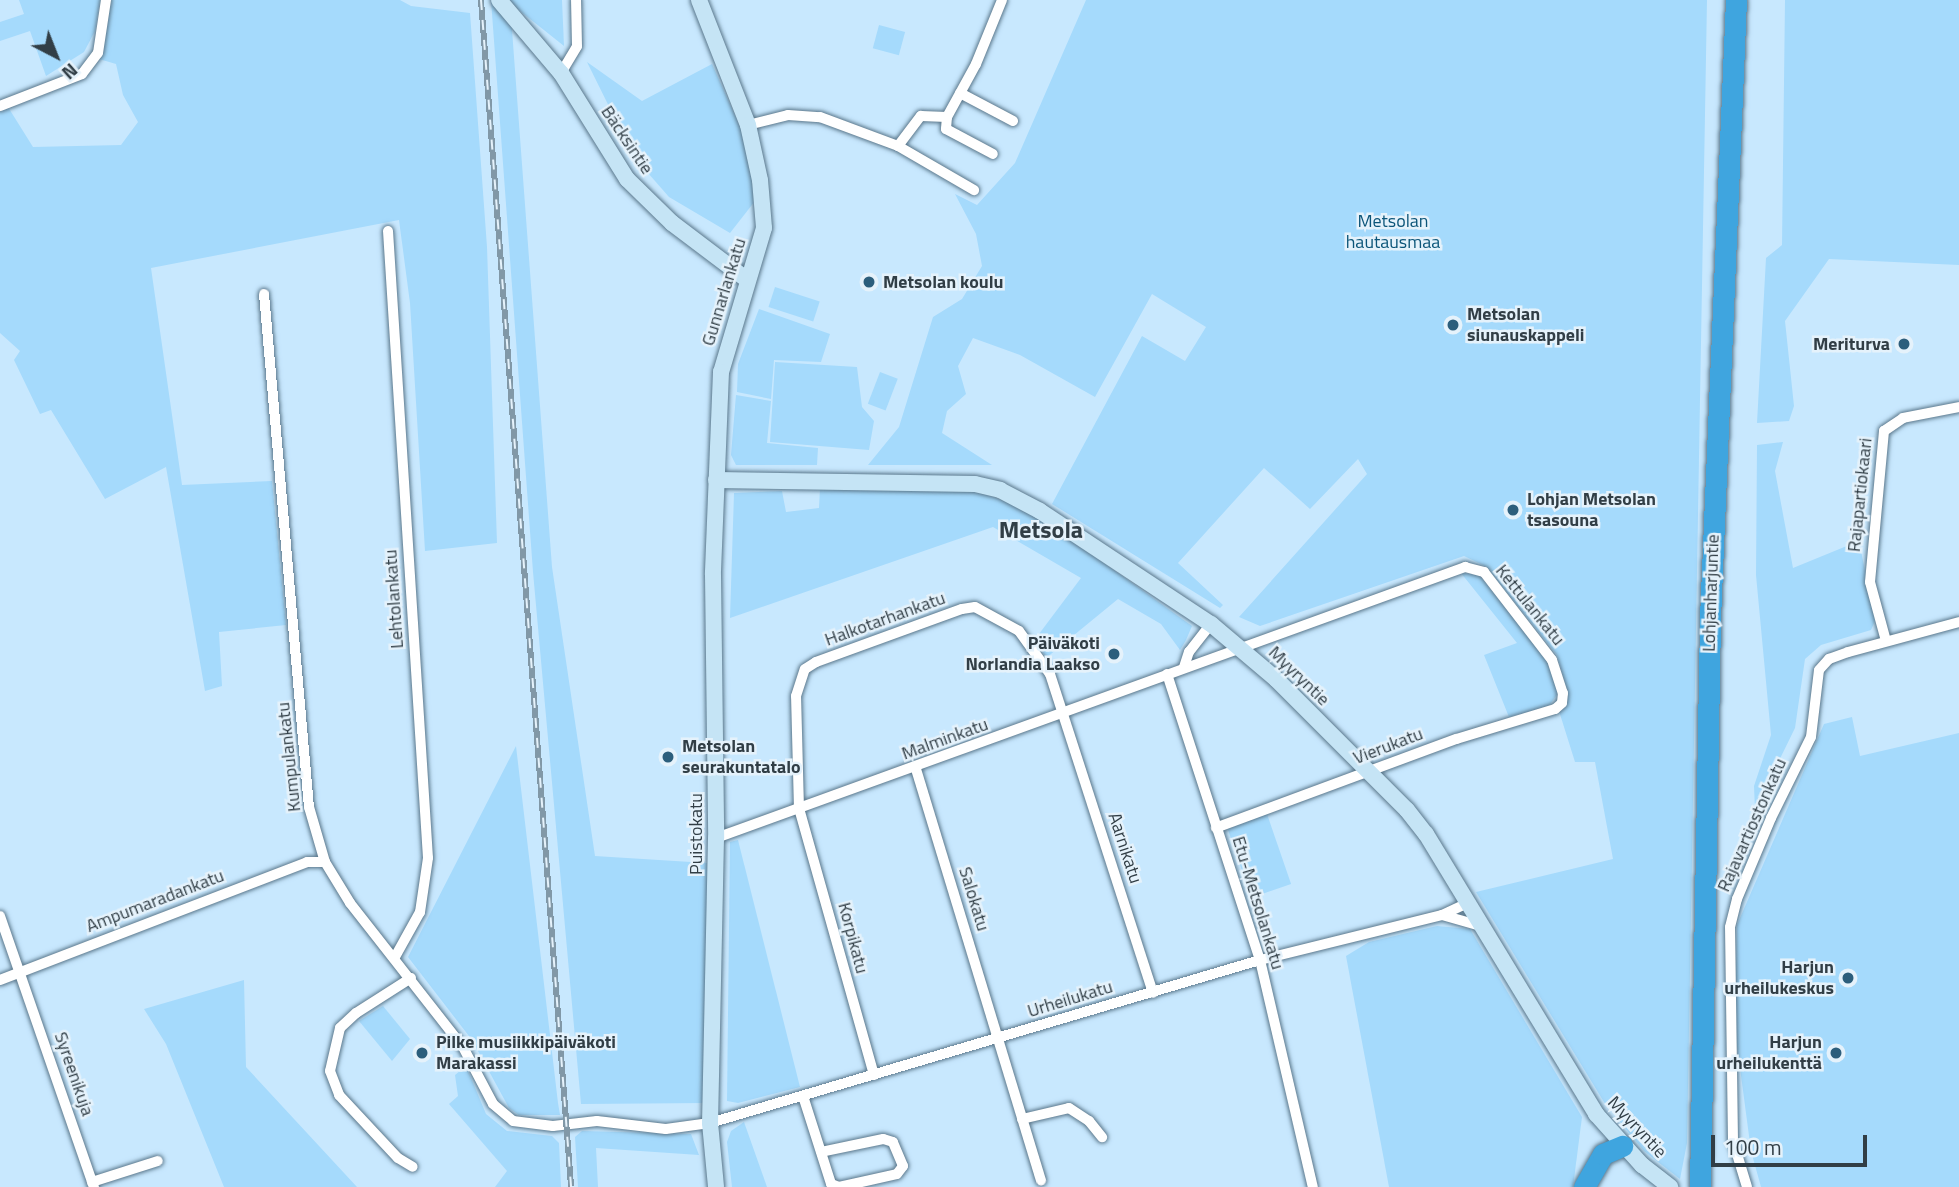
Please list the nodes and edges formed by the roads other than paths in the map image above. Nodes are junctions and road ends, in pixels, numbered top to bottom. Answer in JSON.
{"nodes":[{"id":1,"x":106,"y":0,"type":"edge"},
{"id":2,"x":499,"y":0,"type":"edge"},
{"id":3,"x":576,"y":0,"type":"edge"},
{"id":4,"x":699,"y":0,"type":"edge"},
{"id":5,"x":1002,"y":0,"type":"edge"},
{"id":6,"x":1736,"y":0,"type":"edge"},
{"id":7,"x":561,"y":73,"type":"junction"},
{"id":8,"x":960,"y":93,"type":"junction"},
{"id":9,"x":0,"y":106,"type":"edge"},
{"id":10,"x":947,"y":117,"type":"junction"},
{"id":11,"x":1013,"y":121,"type":"dead end"},
{"id":12,"x":748,"y":125,"type":"junction"},
{"id":13,"x":898,"y":146,"type":"junction"},
{"id":14,"x":993,"y":154,"type":"dead end"},
{"id":15,"x":974,"y":190,"type":"dead end"},
{"id":16,"x":388,"y":231,"type":"dead end"},
{"id":17,"x":746,"y":279,"type":"junction"},
{"id":18,"x":264,"y":294,"type":"dead end"},
{"id":19,"x":1959,"y":407,"type":"edge"},
{"id":20,"x":716,"y":480,"type":"junction"},
{"id":21,"x":1448,"y":573,"type":"joint"},
{"id":22,"x":1959,"y":622,"type":"edge"},
{"id":23,"x":1211,"y":624,"type":"junction"},
{"id":24,"x":1886,"y":641,"type":"junction"},
{"id":25,"x":1242,"y":648,"type":"junction"},
{"id":26,"x":1184,"y":667,"type":"junction"},
{"id":27,"x":1167,"y":674,"type":"junction"},
{"id":28,"x":1563,"y":693,"type":"joint"},
{"id":29,"x":1064,"y":714,"type":"junction"},
{"id":30,"x":916,"y":769,"type":"junction"},
{"id":31,"x":1370,"y":772,"type":"junction"},
{"id":32,"x":799,"y":809,"type":"junction"},
{"id":33,"x":1216,"y":828,"type":"junction"},
{"id":34,"x":716,"y":838,"type":"junction"},
{"id":35,"x":325,"y":862,"type":"junction"},
{"id":36,"x":1468,"y":903,"type":"junction"},
{"id":37,"x":1442,"y":915,"type":"junction"},
{"id":38,"x":0,"y":916,"type":"edge"},
{"id":39,"x":1481,"y":926,"type":"junction"},
{"id":40,"x":394,"y":957,"type":"junction"},
{"id":41,"x":1260,"y":960,"type":"junction"},
{"id":42,"x":21,"y":971,"type":"junction"},
{"id":43,"x":411,"y":978,"type":"junction"},
{"id":44,"x":0,"y":980,"type":"edge"},
{"id":45,"x":1153,"y":993,"type":"junction"},
{"id":46,"x":999,"y":1039,"type":"junction"},
{"id":47,"x":874,"y":1075,"type":"junction"},
{"id":48,"x":803,"y":1096,"type":"junction"},
{"id":49,"x":1023,"y":1119,"type":"junction"},
{"id":50,"x":710,"y":1123,"type":"junction"},
{"id":51,"x":1101,"y":1137,"type":"dead end"},
{"id":52,"x":1622,"y":1146,"type":"junction"},
{"id":53,"x":821,"y":1152,"type":"junction"},
{"id":54,"x":158,"y":1161,"type":"dead end"},
{"id":55,"x":414,"y":1167,"type":"dead end"},
{"id":56,"x":1041,"y":1181,"type":"dead end"},
{"id":57,"x":93,"y":1184,"type":"edge"},
{"id":58,"x":1700,"y":1184,"type":"edge"},
{"id":59,"x":716,"y":1187,"type":"edge"},
{"id":60,"x":1312,"y":1187,"type":"edge"},
{"id":61,"x":1586,"y":1187,"type":"edge"},
{"id":62,"x":1670,"y":1187,"type":"edge"},
{"id":63,"x":1747,"y":1187,"type":"edge"}],
"edges":[{"from":1,"to":9,"type":"street"},
{"from":2,"to":7,"type":"street","name":"Bäcksintie"},
{"from":3,"to":7,"type":"street"},
{"from":4,"to":12,"type":"street","name":"Gunnarlankatu"},
{"from":5,"to":8,"type":"street"},
{"from":6,"to":58,"type":"highway","name":"Lohjanharjuntie"},
{"from":7,"to":17,"type":"street","name":"Bäcksintie"},
{"from":8,"to":10,"type":"street"},
{"from":8,"to":11,"type":"street"},
{"from":10,"to":13,"type":"street"},
{"from":10,"to":14,"type":"street"},
{"from":12,"to":13,"type":"street"},
{"from":12,"to":17,"type":"street","name":"Gunnarlankatu"},
{"from":13,"to":15,"type":"street"},
{"from":16,"to":40,"type":"street","name":"Lehtolankatu"},
{"from":17,"to":20,"type":"street","name":"Gunnarlankatu"},
{"from":18,"to":35,"type":"street","name":"Kumpulankatu"},
{"from":19,"to":24,"type":"street","name":"Rajapartiokaari"},
{"from":20,"to":23,"type":"street","name":"Myyryntie"},
{"from":20,"to":34,"type":"street","name":"Puistokatu"},
{"from":21,"to":25,"type":"street","name":"Malminkatu"},
{"from":21,"to":28,"type":"street","name":"Kettulankatu"},
{"from":22,"to":24,"type":"street","name":"Rajavartiostonkatu"},
{"from":23,"to":25,"type":"street","name":"Myyryntie"},
{"from":23,"to":26,"type":"street"},
{"from":24,"to":63,"type":"street","name":"Rajavartiostonkatu"},
{"from":25,"to":26,"type":"street","name":"Malminkatu"},
{"from":25,"to":31,"type":"street","name":"Myyryntie"},
{"from":26,"to":27,"type":"street","name":"Malminkatu"},
{"from":27,"to":29,"type":"street","name":"Malminkatu"},
{"from":27,"to":33,"type":"street","name":"Etu-Metsolankatu"},
{"from":28,"to":31,"type":"street","name":"Vierukatu"},
{"from":29,"to":30,"type":"street","name":"Malminkatu"},
{"from":29,"to":32,"type":"street","name":"Halkotarhankatu"},
{"from":29,"to":45,"type":"street","name":"Aarnikatu"},
{"from":30,"to":32,"type":"street","name":"Malminkatu"},
{"from":30,"to":46,"type":"street","name":"Salokatu"},
{"from":31,"to":33,"type":"street","name":"Vierukatu"},
{"from":31,"to":36,"type":"street","name":"Myyryntie"},
{"from":32,"to":34,"type":"street","name":"Malminkatu"},
{"from":32,"to":47,"type":"street","name":"Korpikatu"},
{"from":33,"to":41,"type":"street","name":"Etu-Metsolankatu"},
{"from":34,"to":50,"type":"street","name":"Puistokatu"},
{"from":35,"to":40,"type":"street","name":"Kumpulankatu"},
{"from":35,"to":42,"type":"street","name":"Ampumaradankatu"},
{"from":36,"to":37,"type":"street","name":"Urheilukatu"},
{"from":36,"to":39,"type":"street","name":"Myyryntie"},
{"from":37,"to":39,"type":"street","name":"Urheilukatu"},
{"from":37,"to":41,"type":"street","name":"Urheilukatu"},
{"from":38,"to":42,"type":"street","name":"Syreenikuja"},
{"from":39,"to":52,"type":"street","name":"Myyryntie"},
{"from":40,"to":43,"type":"street","name":"Kumpulankatu"},
{"from":41,"to":45,"type":"street","name":"Urheilukatu"},
{"from":41,"to":60,"type":"street","name":"Etu-Metsolankatu"},
{"from":42,"to":44,"type":"street","name":"Ampumaradankatu"},
{"from":42,"to":57,"type":"street","name":"Syreenikuja"},
{"from":43,"to":50,"type":"street","name":"Kumpulankatu"},
{"from":43,"to":55,"type":"street"},
{"from":45,"to":46,"type":"street","name":"Urheilukatu"},
{"from":46,"to":47,"type":"street","name":"Urheilukatu"},
{"from":46,"to":49,"type":"street","name":"Salokatu"},
{"from":47,"to":48,"type":"street","name":"Urheilukatu"},
{"from":48,"to":50,"type":"street","name":"Urheilukatu"},
{"from":48,"to":53,"type":"street"},
{"from":49,"to":51,"type":"street"},
{"from":49,"to":56,"type":"street","name":"Salokatu"},
{"from":50,"to":59,"type":"street","name":"Puistokatu"},
{"from":52,"to":61,"type":"highway"},
{"from":52,"to":62,"type":"street","name":"Myyryntie"},
{"from":53,"to":53,"type":"street"},
{"from":54,"to":57,"type":"street"}]}
